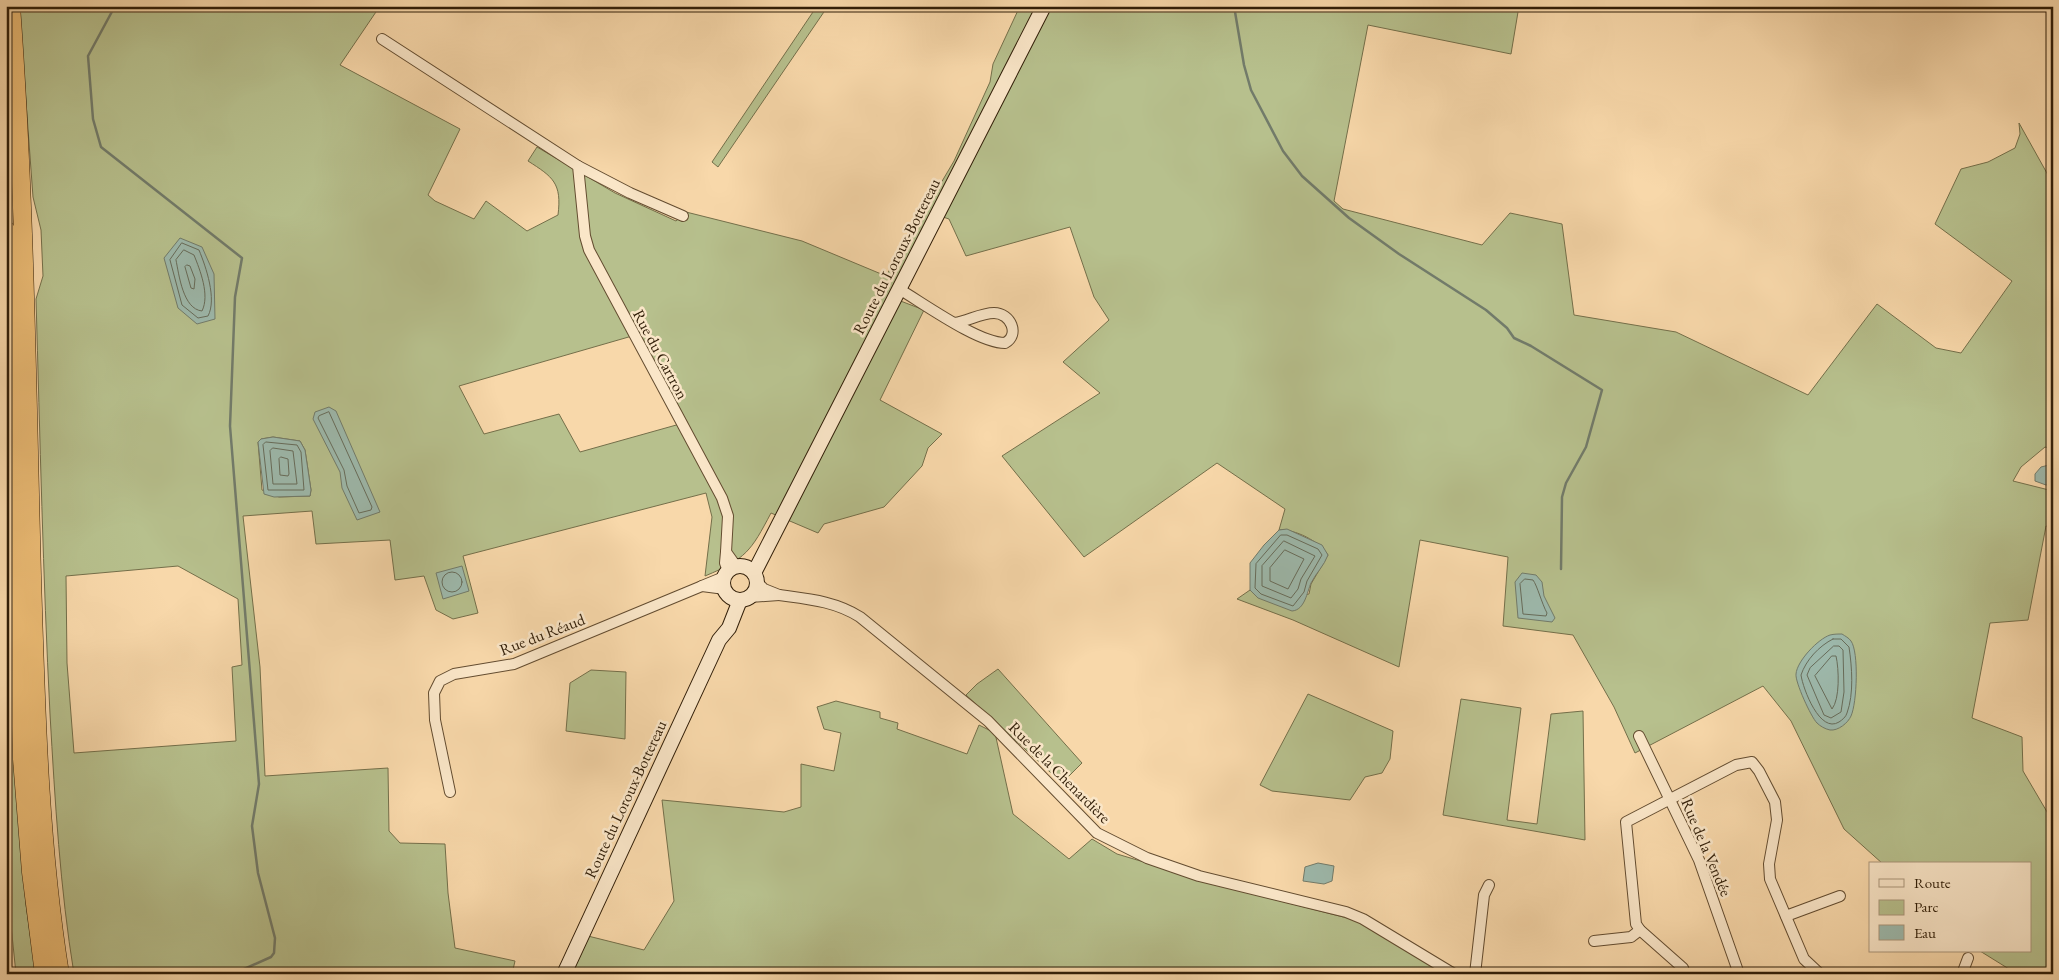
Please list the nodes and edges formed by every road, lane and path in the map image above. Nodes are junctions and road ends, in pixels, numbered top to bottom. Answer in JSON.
{"nodes":[{"id":1,"x":11,"y":6,"type":"edge"},
{"id":2,"x":1044,"y":6,"type":"edge"},
{"id":3,"x":382,"y":39,"type":"dead end"},
{"id":4,"x":578,"y":166,"type":"junction"},
{"id":5,"x":682,"y":216,"type":"dead end"},
{"id":6,"x":6,"y":230,"type":"edge"},
{"id":7,"x":898,"y":289,"type":"junction"},
{"id":8,"x":955,"y":323,"type":"junction"},
{"id":9,"x":739,"y":582,"type":"junction"},
{"id":10,"x":780,"y":595,"type":"junction"},
{"id":11,"x":1639,"y":736,"type":"dead end"},
{"id":12,"x":450,"y":792,"type":"dead end"},
{"id":13,"x":1670,"y":800,"type":"junction"},
{"id":14,"x":1489,"y":885,"type":"dead end"},
{"id":15,"x":1840,"y":896,"type":"dead end"},
{"id":16,"x":1786,"y":916,"type":"junction"},
{"id":17,"x":1640,"y":930,"type":"junction"},
{"id":18,"x":1594,"y":941,"type":"dead end"},
{"id":19,"x":1968,"y":958,"type":"dead end"},
{"id":20,"x":44,"y":974,"type":"edge"},
{"id":21,"x":60,"y":974,"type":"edge"},
{"id":22,"x":564,"y":974,"type":"edge"},
{"id":23,"x":1454,"y":974,"type":"edge"},
{"id":24,"x":1475,"y":974,"type":"edge"},
{"id":25,"x":1685,"y":974,"type":"edge"},
{"id":26,"x":1739,"y":974,"type":"edge"},
{"id":27,"x":1820,"y":974,"type":"edge"},
{"id":28,"x":1962,"y":974,"type":"edge"}],
"edges":[{"from":1,"to":21,"type":"highway"},
{"from":2,"to":7,"type":"main road","name":"Route du Loroux-Bottereau"},
{"from":3,"to":4,"type":"street"},
{"from":4,"to":5,"type":"street"},
{"from":4,"to":9,"type":"street","name":"Rue du Cartron"},
{"from":6,"to":20,"type":"highway"},
{"from":7,"to":8,"type":"street"},
{"from":7,"to":9,"type":"main road","name":"Route du Loroux-Bottereau"},
{"from":8,"to":8,"type":"street"},
{"from":9,"to":10,"type":"street","name":"Rue de la Chenardière"},
{"from":9,"to":10,"type":"street","name":"Rue de la Chenardière"},
{"from":9,"to":12,"type":"street","name":"Rue du Réaud"},
{"from":9,"to":22,"type":"main road","name":"Route du Loroux-Bottereau"},
{"from":10,"to":23,"type":"street","name":"Rue de la Chenardière"},
{"from":11,"to":13,"type":"street","name":"Rue de la Vendée"},
{"from":13,"to":16,"type":"street"},
{"from":13,"to":17,"type":"street"},
{"from":13,"to":26,"type":"street","name":"Rue de la Vendée"},
{"from":14,"to":24,"type":"street"},
{"from":15,"to":16,"type":"street"},
{"from":16,"to":27,"type":"street"},
{"from":17,"to":18,"type":"street"},
{"from":17,"to":25,"type":"street"},
{"from":19,"to":28,"type":"street"}]}
